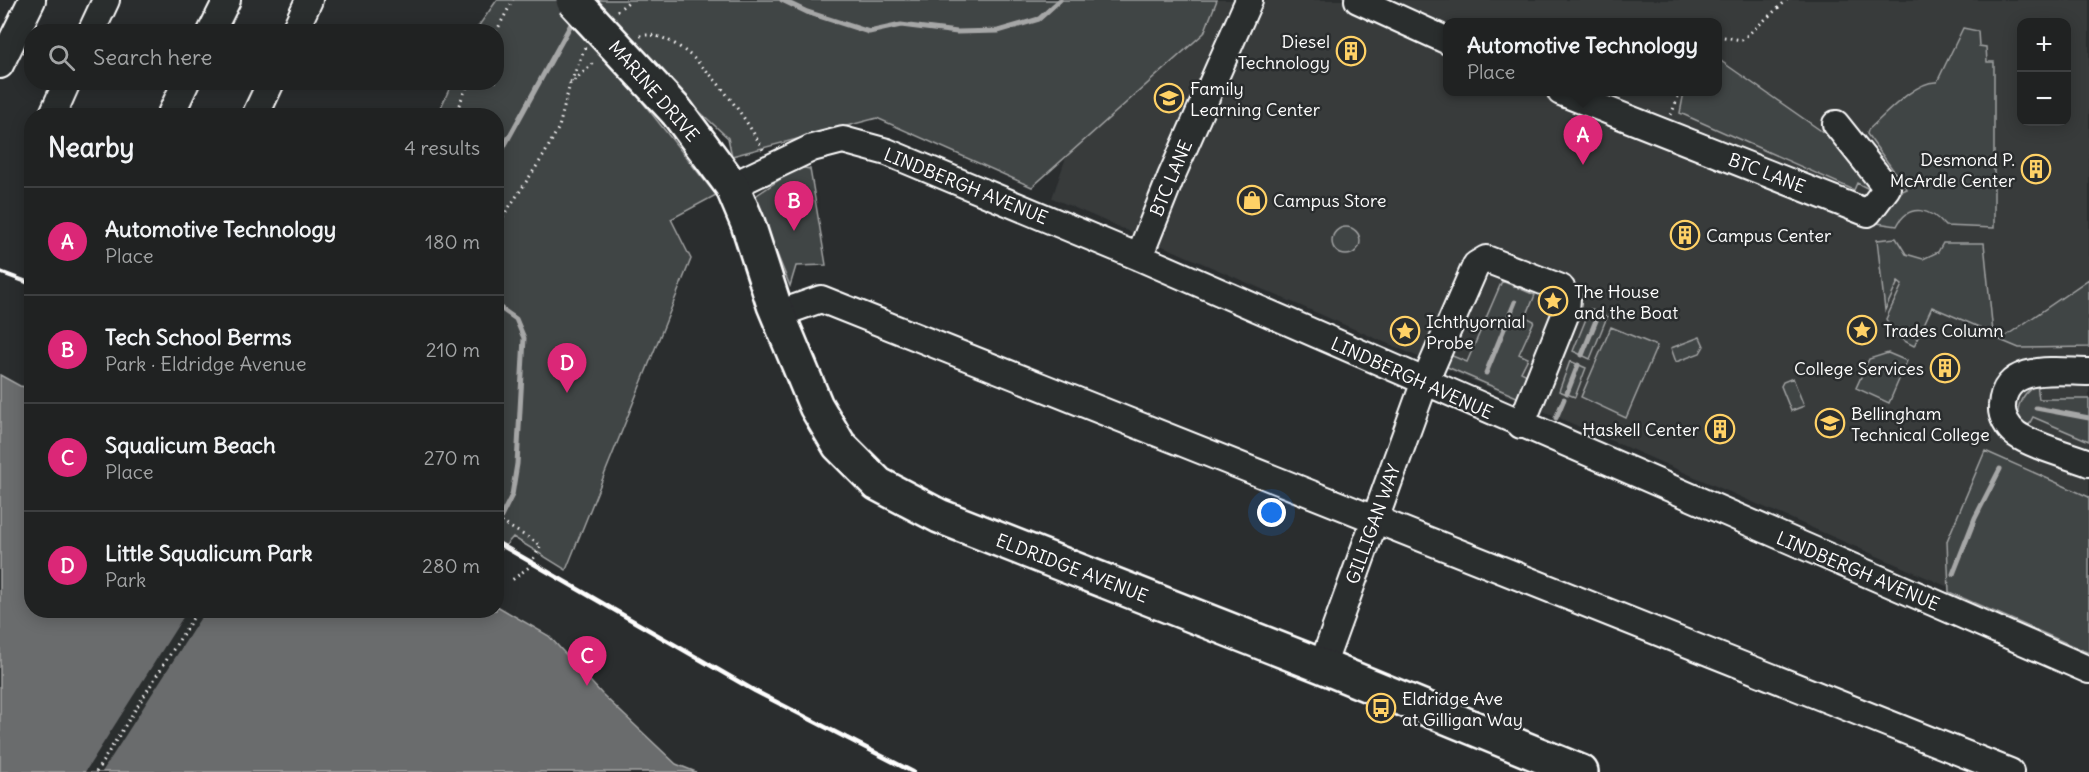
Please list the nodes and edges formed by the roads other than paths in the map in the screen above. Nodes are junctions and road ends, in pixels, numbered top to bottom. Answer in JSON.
{"nodes":[{"id":1,"x":32,"y":0,"type":"edge"},
{"id":2,"x":106,"y":0,"type":"edge"},
{"id":3,"x":226,"y":0,"type":"edge"},
{"id":4,"x":309,"y":0,"type":"edge"},
{"id":5,"x":573,"y":0,"type":"edge"},
{"id":6,"x":1250,"y":0,"type":"edge"},
{"id":7,"x":1358,"y":0,"type":"edge"},
{"id":8,"x":95,"y":24,"type":"edge"},
{"id":9,"x":215,"y":24,"type":"edge"},
{"id":10,"x":298,"y":24,"type":"edge"},
{"id":11,"x":1443,"y":39,"type":"edge"},
{"id":12,"x":0,"y":65,"type":"edge"},
{"id":13,"x":63,"y":90,"type":"edge"},
{"id":14,"x":182,"y":90,"type":"edge"},
{"id":15,"x":267,"y":90,"type":"edge"},
{"id":16,"x":1571,"y":96,"type":"edge"},
{"id":17,"x":56,"y":108,"type":"edge"},
{"id":18,"x":174,"y":108,"type":"edge"},
{"id":19,"x":259,"y":108,"type":"edge"},
{"id":20,"x":1836,"y":124,"type":"dead end"},
{"id":21,"x":732,"y":186,"type":"junction"},
{"id":22,"x":1139,"y":257,"type":"junction"},
{"id":23,"x":778,"y":314,"type":"junction"},
{"id":24,"x":2089,"y":372,"type":"edge"},
{"id":25,"x":1424,"y":384,"type":"junction"},
{"id":26,"x":1521,"y":425,"type":"junction"},
{"id":27,"x":2089,"y":463,"type":"edge"},
{"id":28,"x":1375,"y":518,"type":"junction"},
{"id":29,"x":1322,"y":666,"type":"junction"},
{"id":30,"x":2089,"y":670,"type":"edge"},
{"id":31,"x":1581,"y":772,"type":"edge"},
{"id":32,"x":2010,"y":772,"type":"edge"}],
"edges":[{"from":1,"to":12,"type":"street"},
{"from":2,"to":8,"type":"street"},
{"from":3,"to":9,"type":"street"},
{"from":4,"to":10,"type":"street"},
{"from":5,"to":21,"type":"main road","name":"MARINE DRIVE","bridge":true},
{"from":6,"to":22,"type":"street","name":"BTC LANE"},
{"from":7,"to":11,"type":"street"},
{"from":13,"to":17,"type":"street"},
{"from":14,"to":18,"type":"street"},
{"from":15,"to":19,"type":"street"},
{"from":16,"to":20,"type":"street","name":"BTC LANE"},
{"from":21,"to":22,"type":"street","name":"LINDBERGH AVENUE"},
{"from":21,"to":23,"type":"main road","name":"ELDRIDGE AVENUE"},
{"from":22,"to":25,"type":"street","name":"LINDBERGH AVENUE"},
{"from":23,"to":28,"type":"street"},
{"from":23,"to":29,"type":"main road","name":"ELDRIDGE AVENUE"},
{"from":24,"to":27,"type":"street"},
{"from":25,"to":26,"type":"street","name":"LINDBERGH AVENUE"},
{"from":25,"to":26,"type":"street","name":"GILLIGAN WAY"},
{"from":25,"to":28,"type":"street","name":"GILLIGAN WAY"},
{"from":26,"to":30,"type":"street","name":"LINDBERGH AVENUE"},
{"from":28,"to":29,"type":"street","name":"GILLIGAN WAY"},
{"from":28,"to":32,"type":"street"},
{"from":29,"to":31,"type":"main road","name":"ELDRIDGE AVENUE"}]}
